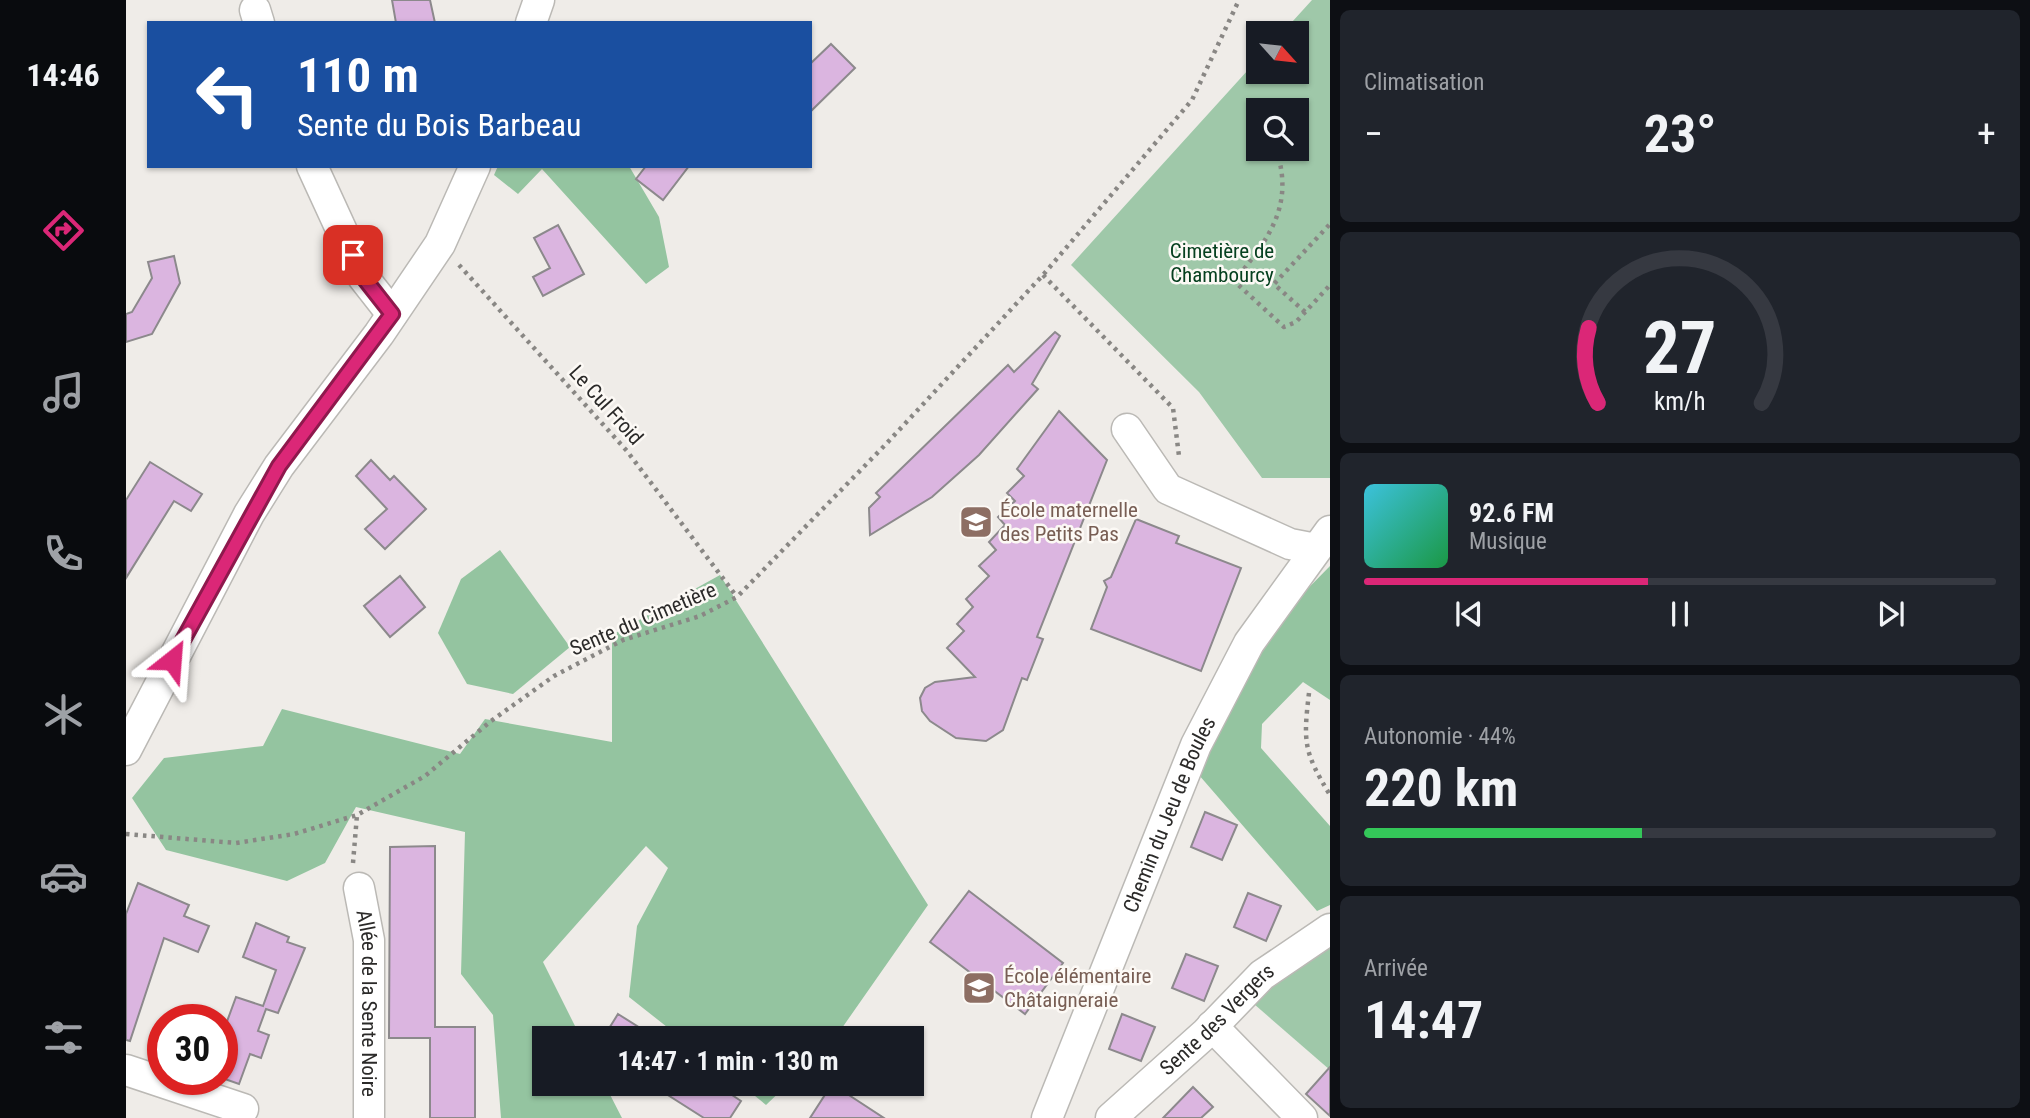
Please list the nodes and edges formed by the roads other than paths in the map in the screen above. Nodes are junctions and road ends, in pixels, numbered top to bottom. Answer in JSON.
{"nodes":[{"id":1,"x":539,"y":0,"type":"edge"},
{"id":2,"x":532,"y":21,"type":"edge"},
{"id":3,"x":313,"y":168,"type":"edge"},
{"id":4,"x":474,"y":168,"type":"edge"},
{"id":5,"x":392,"y":314,"type":"junction"},
{"id":6,"x":1127,"y":429,"type":"dead end"},
{"id":7,"x":1323,"y":540,"type":"edge"},
{"id":8,"x":126,"y":750,"type":"edge"},
{"id":9,"x":359,"y":888,"type":"road end"},
{"id":10,"x":1330,"y":929,"type":"edge"},
{"id":11,"x":1212,"y":1026,"type":"junction"},
{"id":12,"x":126,"y":1070,"type":"edge"},
{"id":13,"x":243,"y":1109,"type":"dead end"},
{"id":14,"x":369,"y":1118,"type":"edge"},
{"id":15,"x":1047,"y":1118,"type":"edge"},
{"id":16,"x":1111,"y":1118,"type":"edge"},
{"id":17,"x":1302,"y":1118,"type":"edge"}],
"edges":[{"from":1,"to":2,"type":"street"},
{"from":3,"to":5,"type":"street"},
{"from":4,"to":5,"type":"street"},
{"from":5,"to":8,"type":"street"},
{"from":6,"to":7,"type":"street"},
{"from":7,"to":15,"type":"street","name":"Chemin du Jeu de Boules"},
{"from":9,"to":14,"type":"street","name":"Allée de la Sente Noire"},
{"from":10,"to":11,"type":"street","name":"Sente des Vergers"},
{"from":11,"to":16,"type":"street","name":"Sente des Vergers"},
{"from":11,"to":17,"type":"street"},
{"from":12,"to":13,"type":"street"}]}
